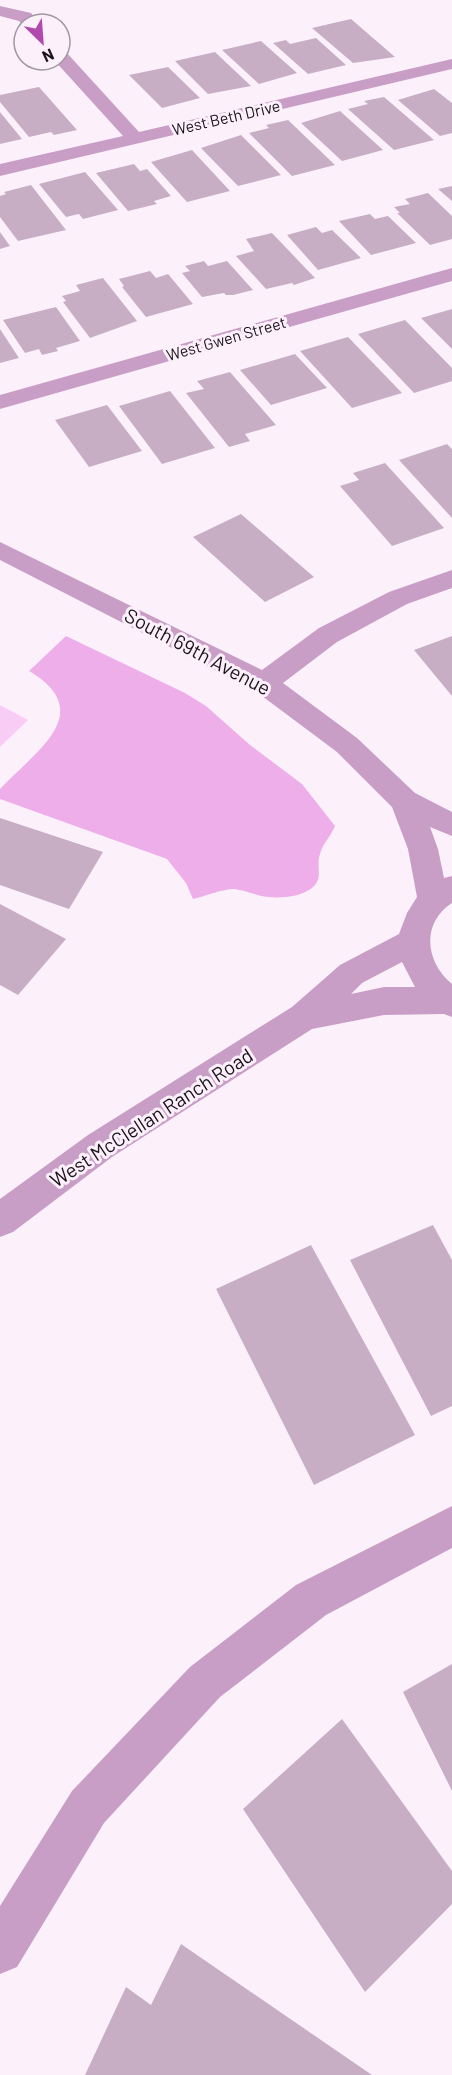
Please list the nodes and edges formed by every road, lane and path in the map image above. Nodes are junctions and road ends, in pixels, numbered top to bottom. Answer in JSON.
{"nodes":[{"id":1,"x":452,"y":64,"type":"edge"},
{"id":2,"x":72,"y":69,"type":"edge"},
{"id":3,"x":135,"y":138,"type":"junction"},
{"id":4,"x":0,"y":170,"type":"edge"},
{"id":5,"x":452,"y":274,"type":"edge"},
{"id":6,"x":0,"y":402,"type":"edge"},
{"id":7,"x":0,"y":550,"type":"edge"},
{"id":8,"x":452,"y":579,"type":"edge"},
{"id":9,"x":264,"y":683,"type":"junction"},
{"id":10,"x":405,"y":801,"type":"junction"},
{"id":11,"x":452,"y":825,"type":"edge"},
{"id":12,"x":442,"y":895,"type":"edge"},
{"id":13,"x":414,"y":941,"type":"junction"},
{"id":14,"x":450,"y":1001,"type":"edge"},
{"id":15,"x":304,"y":1017,"type":"junction"},
{"id":16,"x":0,"y":1220,"type":"edge"},
{"id":17,"x":452,"y":1526,"type":"edge"},
{"id":18,"x":0,"y":1950,"type":"edge"}],
"edges":[{"from":1,"to":3,"type":"street","name":"West Beth Drive"},
{"from":2,"to":3,"type":"street"},
{"from":3,"to":4,"type":"street","name":"West Beth Drive"},
{"from":5,"to":6,"type":"street","name":"West Gwen Street"},
{"from":7,"to":9,"type":"street","name":"South 69th Avenue"},
{"from":8,"to":9,"type":"street"},
{"from":9,"to":10,"type":"street","name":"South 69th Avenue"},
{"from":10,"to":11,"type":"street"},
{"from":10,"to":12,"type":"street"},
{"from":12,"to":13,"type":"street"},
{"from":13,"to":14,"type":"street"},
{"from":13,"to":15,"type":"street"},
{"from":14,"to":15,"type":"street"},
{"from":15,"to":16,"type":"street","name":"West McClellan Ranch Road"},
{"from":17,"to":18,"type":"street"}]}
